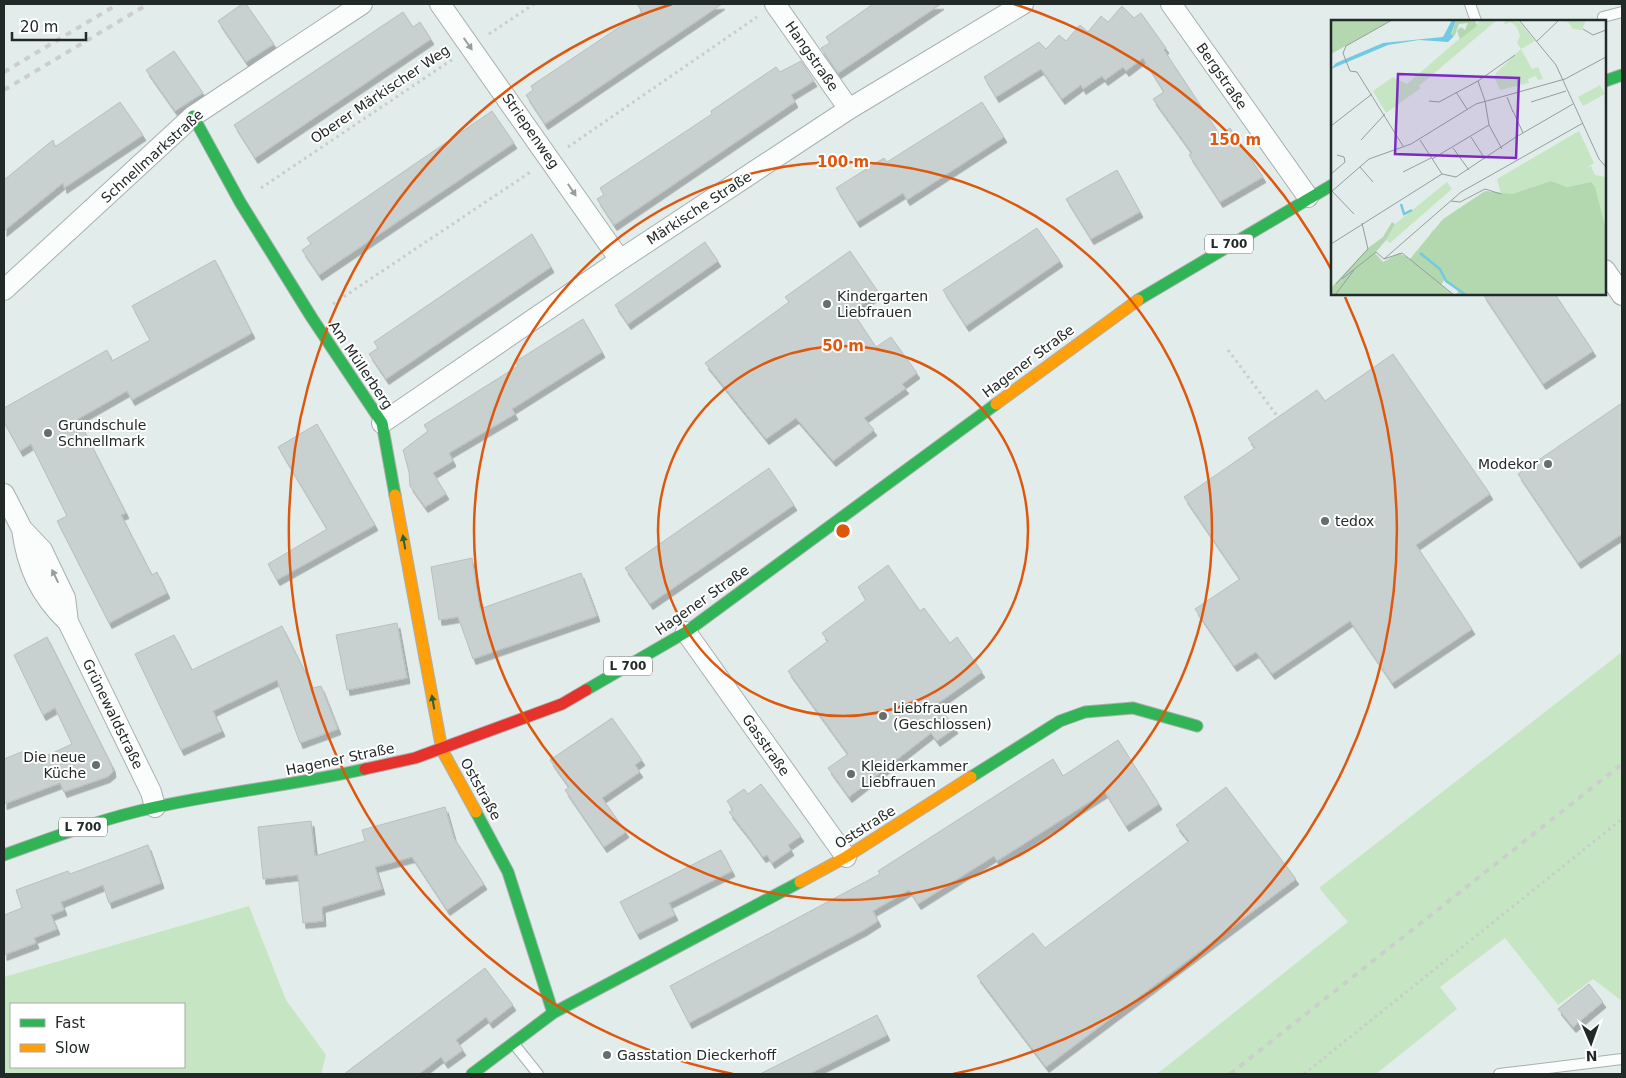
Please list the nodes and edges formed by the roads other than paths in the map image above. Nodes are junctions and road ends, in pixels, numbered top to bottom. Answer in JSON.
{"nodes":[{"id":1,"x":362,"y":4,"type":"edge"},
{"id":2,"x":440,"y":4,"type":"edge"},
{"id":3,"x":774,"y":4,"type":"edge"},
{"id":4,"x":1023,"y":4,"type":"edge"},
{"id":5,"x":1171,"y":4,"type":"edge"},
{"id":6,"x":1470,"y":4,"type":"edge"},
{"id":7,"x":1622,"y":12,"type":"edge"},
{"id":8,"x":1603,"y":17,"type":"dead end"},
{"id":9,"x":1476,"y":20,"type":"edge"},
{"id":10,"x":1622,"y":75,"type":"edge"},
{"id":11,"x":1606,"y":81,"type":"edge"},
{"id":12,"x":849,"y":109,"type":"junction"},
{"id":13,"x":193,"y":116,"type":"junction"},
{"id":14,"x":1331,"y":186,"type":"edge"},
{"id":15,"x":1308,"y":197,"type":"junction"},
{"id":16,"x":620,"y":260,"type":"junction"},
{"id":17,"x":1606,"y":271,"type":"edge"},
{"id":18,"x":4,"y":290,"type":"edge"},
{"id":19,"x":1622,"y":295,"type":"edge"},
{"id":20,"x":382,"y":423,"type":"junction"},
{"id":21,"x":4,"y":494,"type":"edge"},
{"id":22,"x":686,"y":632,"type":"junction"},
{"id":23,"x":1197,"y":726,"type":"dead end"},
{"id":24,"x":442,"y":750,"type":"junction"},
{"id":25,"x":155,"y":807,"type":"junction"},
{"id":26,"x":4,"y":855,"type":"edge"},
{"id":27,"x":846,"y":857,"type":"junction"},
{"id":28,"x":553,"y":1012,"type":"junction"},
{"id":29,"x":513,"y":1043,"type":"junction"},
{"id":30,"x":1622,"y":1059,"type":"edge"},
{"id":31,"x":472,"y":1074,"type":"edge"},
{"id":32,"x":538,"y":1074,"type":"edge"},
{"id":33,"x":1499,"y":1074,"type":"edge"}],
"edges":[{"from":1,"to":13,"type":"street","name":"Schnellmarkstraße"},
{"from":2,"to":16,"type":"street","name":"Striepenweg","one_way":true},
{"from":3,"to":12,"type":"street","name":"Hangstraße"},
{"from":4,"to":12,"type":"street","name":"Märkische Straße"},
{"from":5,"to":15,"type":"street","name":"Bergstraße"},
{"from":6,"to":9,"type":"lane"},
{"from":7,"to":8,"type":"lane"},
{"from":10,"to":11,"type":"street"},
{"from":12,"to":16,"type":"street","name":"Märkische Straße"},
{"from":13,"to":18,"type":"street","name":"Schnellmarkstraße"},
{"from":13,"to":20,"type":"street","name":"Am Müllerberg"},
{"from":14,"to":15,"type":"street","name":"Hagener Straße","number":"L 700"},
{"from":15,"to":22,"type":"street","name":"Hagener Straße","number":"L 700"},
{"from":16,"to":20,"type":"street","name":"Märkische Straße"},
{"from":17,"to":19,"type":"street"},
{"from":24,"to":20,"type":"street","name":"Am Müllerberg","one_way":true},
{"from":21,"to":25,"type":"street","name":"Grünewaldstraße"},
{"from":22,"to":24,"type":"street","name":"Hagener Straße","number":"L 700"},
{"from":22,"to":27,"type":"street","name":"Gasstraße"},
{"from":23,"to":27,"type":"street","name":"Oststraße"},
{"from":24,"to":25,"type":"street","name":"Hagener Straße","number":"L 700"},
{"from":24,"to":28,"type":"street","name":"Oststraße"},
{"from":25,"to":26,"type":"street","name":"Hagener Straße","number":"L 700"},
{"from":27,"to":28,"type":"street","name":"Oststraße"},
{"from":28,"to":29,"type":"street","name":"Oststraße"},
{"from":29,"to":31,"type":"street","name":"Oststraße"},
{"from":29,"to":32,"type":"lane"},
{"from":30,"to":33,"type":"lane"}]}
